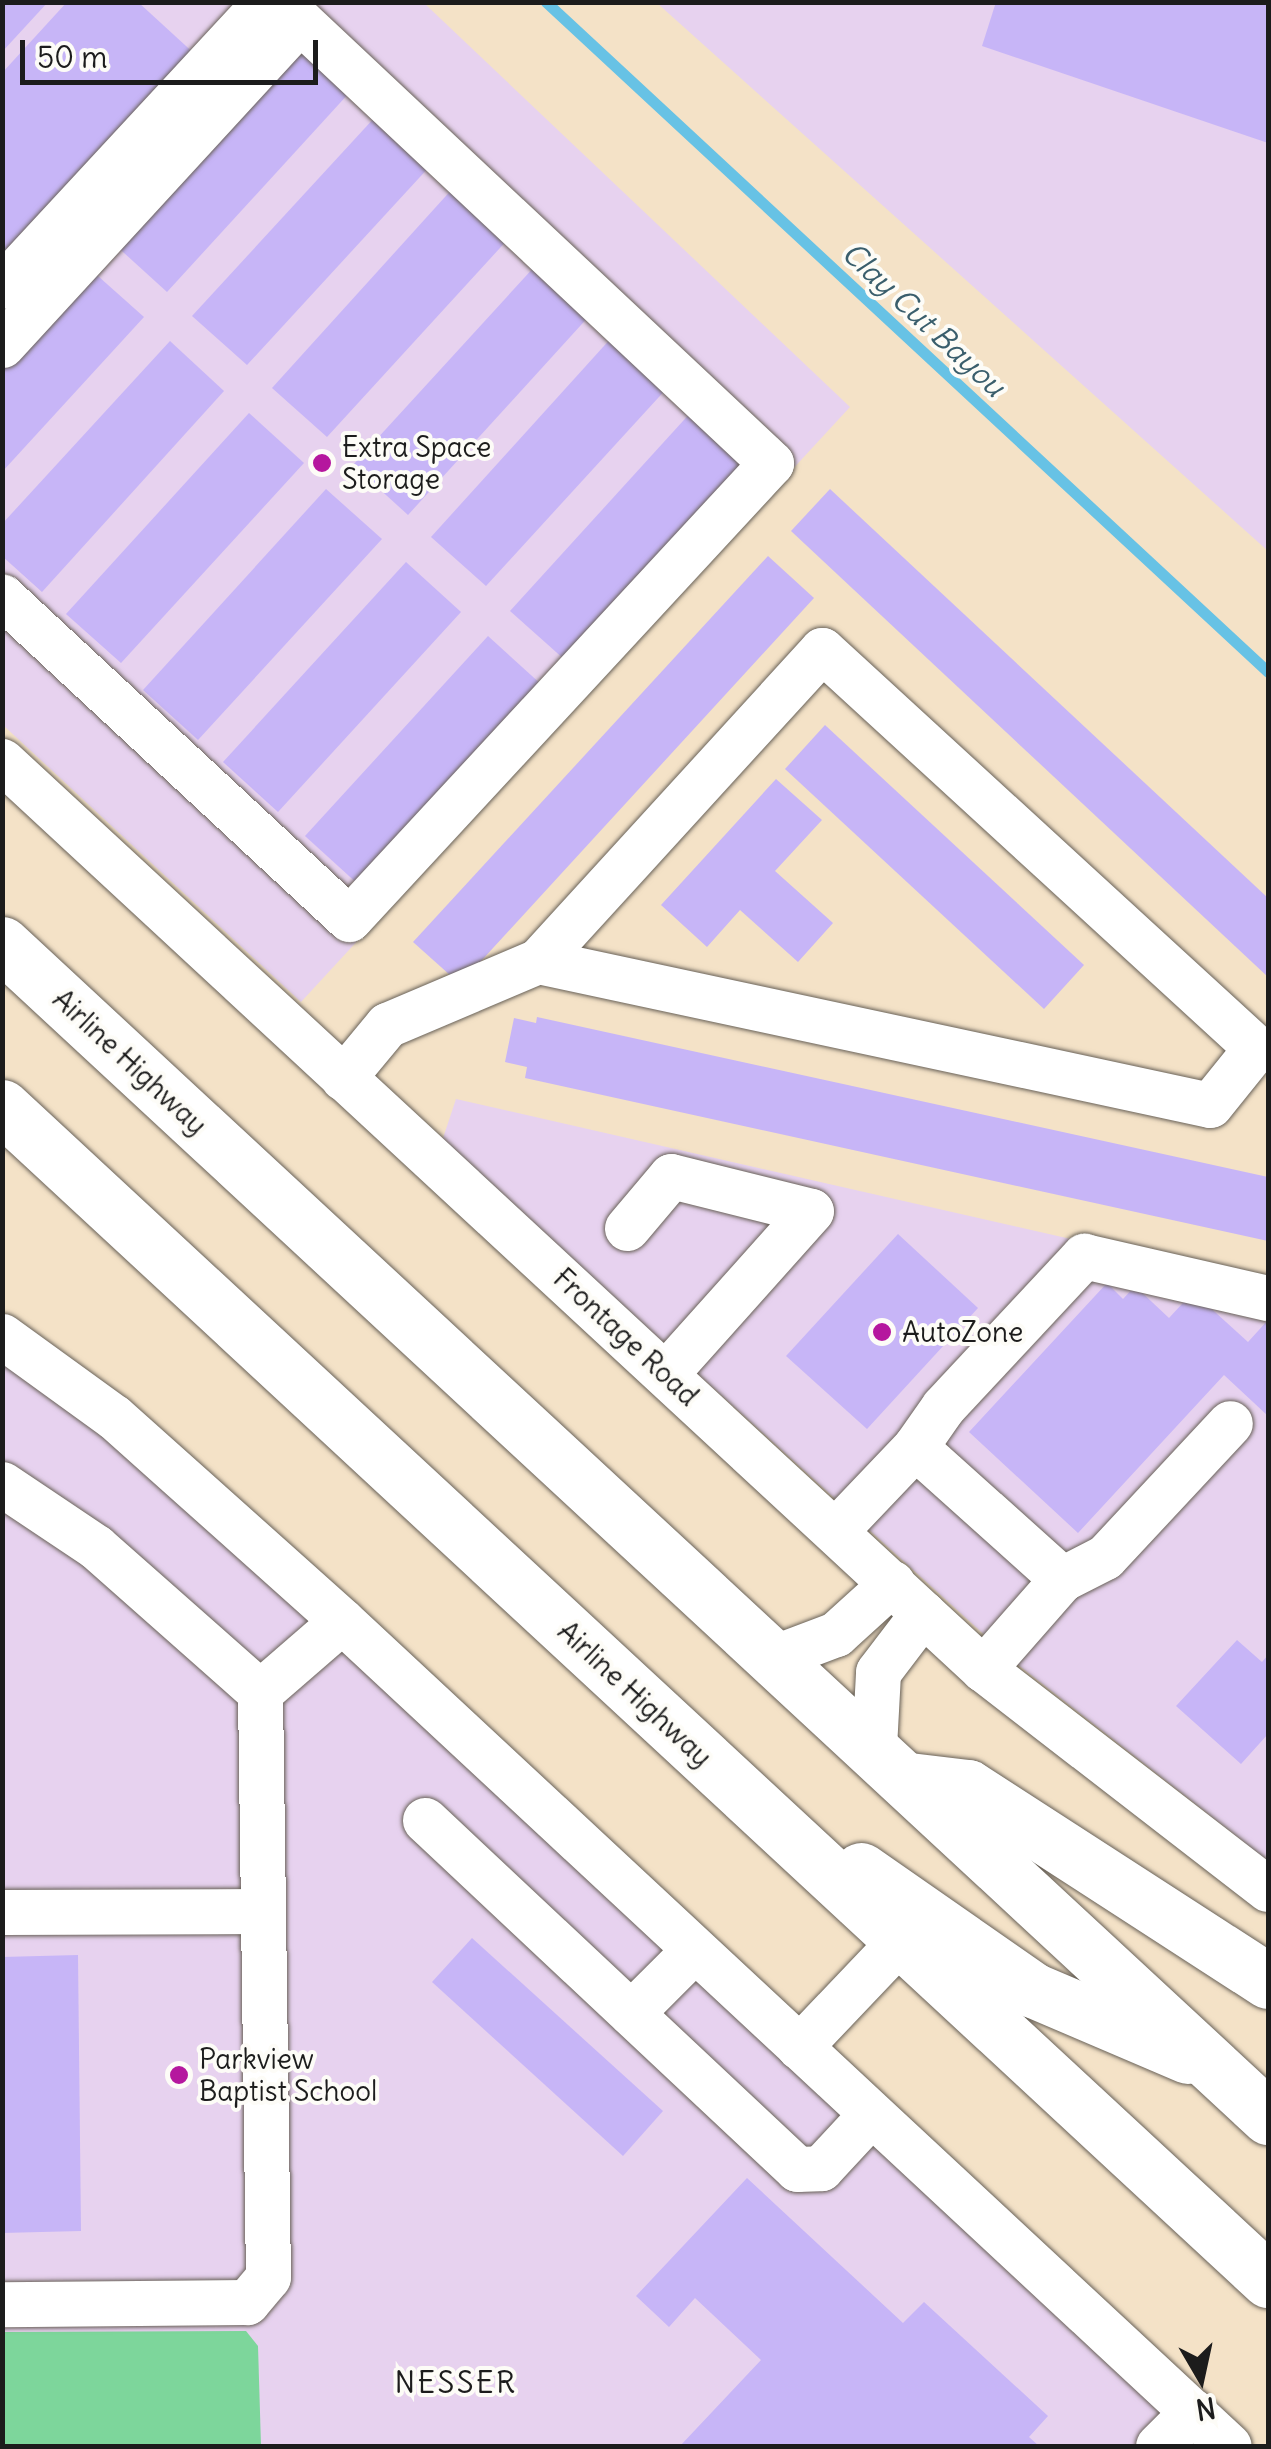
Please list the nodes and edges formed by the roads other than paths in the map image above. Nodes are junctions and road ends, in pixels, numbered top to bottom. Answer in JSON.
{"nodes":[{"id":1,"x":264,"y":2,"type":"edge"},
{"id":2,"x":2,"y":286,"type":"edge"},
{"id":3,"x":2,"y":344,"type":"edge"},
{"id":4,"x":4,"y":601,"type":"edge"},
{"id":5,"x":2,"y":761,"type":"edge"},
{"id":6,"x":2,"y":944,"type":"edge"},
{"id":7,"x":538,"y":961,"type":"junction"},
{"id":8,"x":344,"y":1078,"type":"junction"},
{"id":9,"x":2,"y":1107,"type":"edge"},
{"id":10,"x":627,"y":1228,"type":"dead end"},
{"id":11,"x":1268,"y":1298,"type":"edge"},
{"id":12,"x":2,"y":1336,"type":"edge"},
{"id":13,"x":666,"y":1373,"type":"junction"},
{"id":14,"x":1230,"y":1423,"type":"dead end"},
{"id":15,"x":915,"y":1447,"type":"junction"},
{"id":16,"x":2,"y":1484,"type":"edge"},
{"id":17,"x":835,"y":1532,"type":"junction"},
{"id":18,"x":1062,"y":1579,"type":"junction"},
{"id":19,"x":907,"y":1598,"type":"junction"},
{"id":20,"x":342,"y":1621,"type":"junction"},
{"id":21,"x":775,"y":1657,"type":"junction"},
{"id":22,"x":983,"y":1669,"type":"junction"},
{"id":23,"x":260,"y":1692,"type":"junction"},
{"id":24,"x":891,"y":1763,"type":"junction"},
{"id":25,"x":756,"y":1806,"type":"junction"},
{"id":26,"x":425,"y":1820,"type":"dead end"},
{"id":27,"x":1268,"y":1889,"type":"edge"},
{"id":28,"x":263,"y":1911,"type":"junction"},
{"id":29,"x":2,"y":1912,"type":"edge"},
{"id":30,"x":901,"y":1940,"type":"junction"},
{"id":31,"x":694,"y":1950,"type":"junction"},
{"id":32,"x":1268,"y":1980,"type":"edge"},
{"id":33,"x":631,"y":2013,"type":"junction"},
{"id":34,"x":798,"y":2047,"type":"junction"},
{"id":35,"x":1214,"y":2066,"type":"junction"},
{"id":36,"x":1268,"y":2088,"type":"edge"},
{"id":37,"x":870,"y":2115,"type":"junction"},
{"id":38,"x":1268,"y":2117,"type":"edge"},
{"id":39,"x":1268,"y":2280,"type":"edge"},
{"id":40,"x":2,"y":2304,"type":"edge"},
{"id":41,"x":1193,"y":2411,"type":"junction"},
{"id":42,"x":1158,"y":2446,"type":"edge"},
{"id":43,"x":1229,"y":2446,"type":"edge"}],
"edges":[{"from":1,"to":2,"type":"street"},
{"from":3,"to":4,"type":"street"},
{"from":5,"to":8,"type":"street","name":"Frontage Road"},
{"from":6,"to":21,"type":"highway","name":"Airline Highway"},
{"from":7,"to":7,"type":"street"},
{"from":7,"to":8,"type":"street"},
{"from":8,"to":13,"type":"street","name":"Frontage Road"},
{"from":9,"to":25,"type":"highway","name":"Airline Highway"},
{"from":10,"to":13,"type":"street"},
{"from":11,"to":15,"type":"street"},
{"from":12,"to":20,"type":"street"},
{"from":13,"to":17,"type":"street","name":"Frontage Road"},
{"from":14,"to":18,"type":"street"},
{"from":15,"to":17,"type":"street"},
{"from":15,"to":18,"type":"street"},
{"from":16,"to":23,"type":"street"},
{"from":17,"to":19,"type":"street","name":"Frontage Road"},
{"from":18,"to":22,"type":"street"},
{"from":19,"to":21,"type":"street"},
{"from":19,"to":22,"type":"street","name":"Frontage Road"},
{"from":19,"to":24,"type":"street"},
{"from":20,"to":23,"type":"street"},
{"from":20,"to":31,"type":"street"},
{"from":21,"to":24,"type":"highway","name":"Airline Highway"},
{"from":22,"to":27,"type":"street","name":"Frontage Road"},
{"from":23,"to":28,"type":"street"},
{"from":24,"to":32,"type":"highway"},
{"from":24,"to":35,"type":"highway","name":"Airline Highway"},
{"from":25,"to":30,"type":"highway","name":"Airline Highway"},
{"from":25,"to":35,"type":"highway"},
{"from":26,"to":33,"type":"street"},
{"from":28,"to":29,"type":"street"},
{"from":28,"to":40,"type":"street"},
{"from":30,"to":34,"type":"street"},
{"from":30,"to":39,"type":"highway","name":"Airline Highway"},
{"from":31,"to":33,"type":"street"},
{"from":31,"to":34,"type":"street"},
{"from":33,"to":37,"type":"street"},
{"from":34,"to":37,"type":"street"},
{"from":35,"to":36,"type":"highway"},
{"from":35,"to":38,"type":"highway","name":"Airline Highway"},
{"from":37,"to":41,"type":"street"},
{"from":41,"to":42,"type":"street"},
{"from":41,"to":43,"type":"street"}]}
